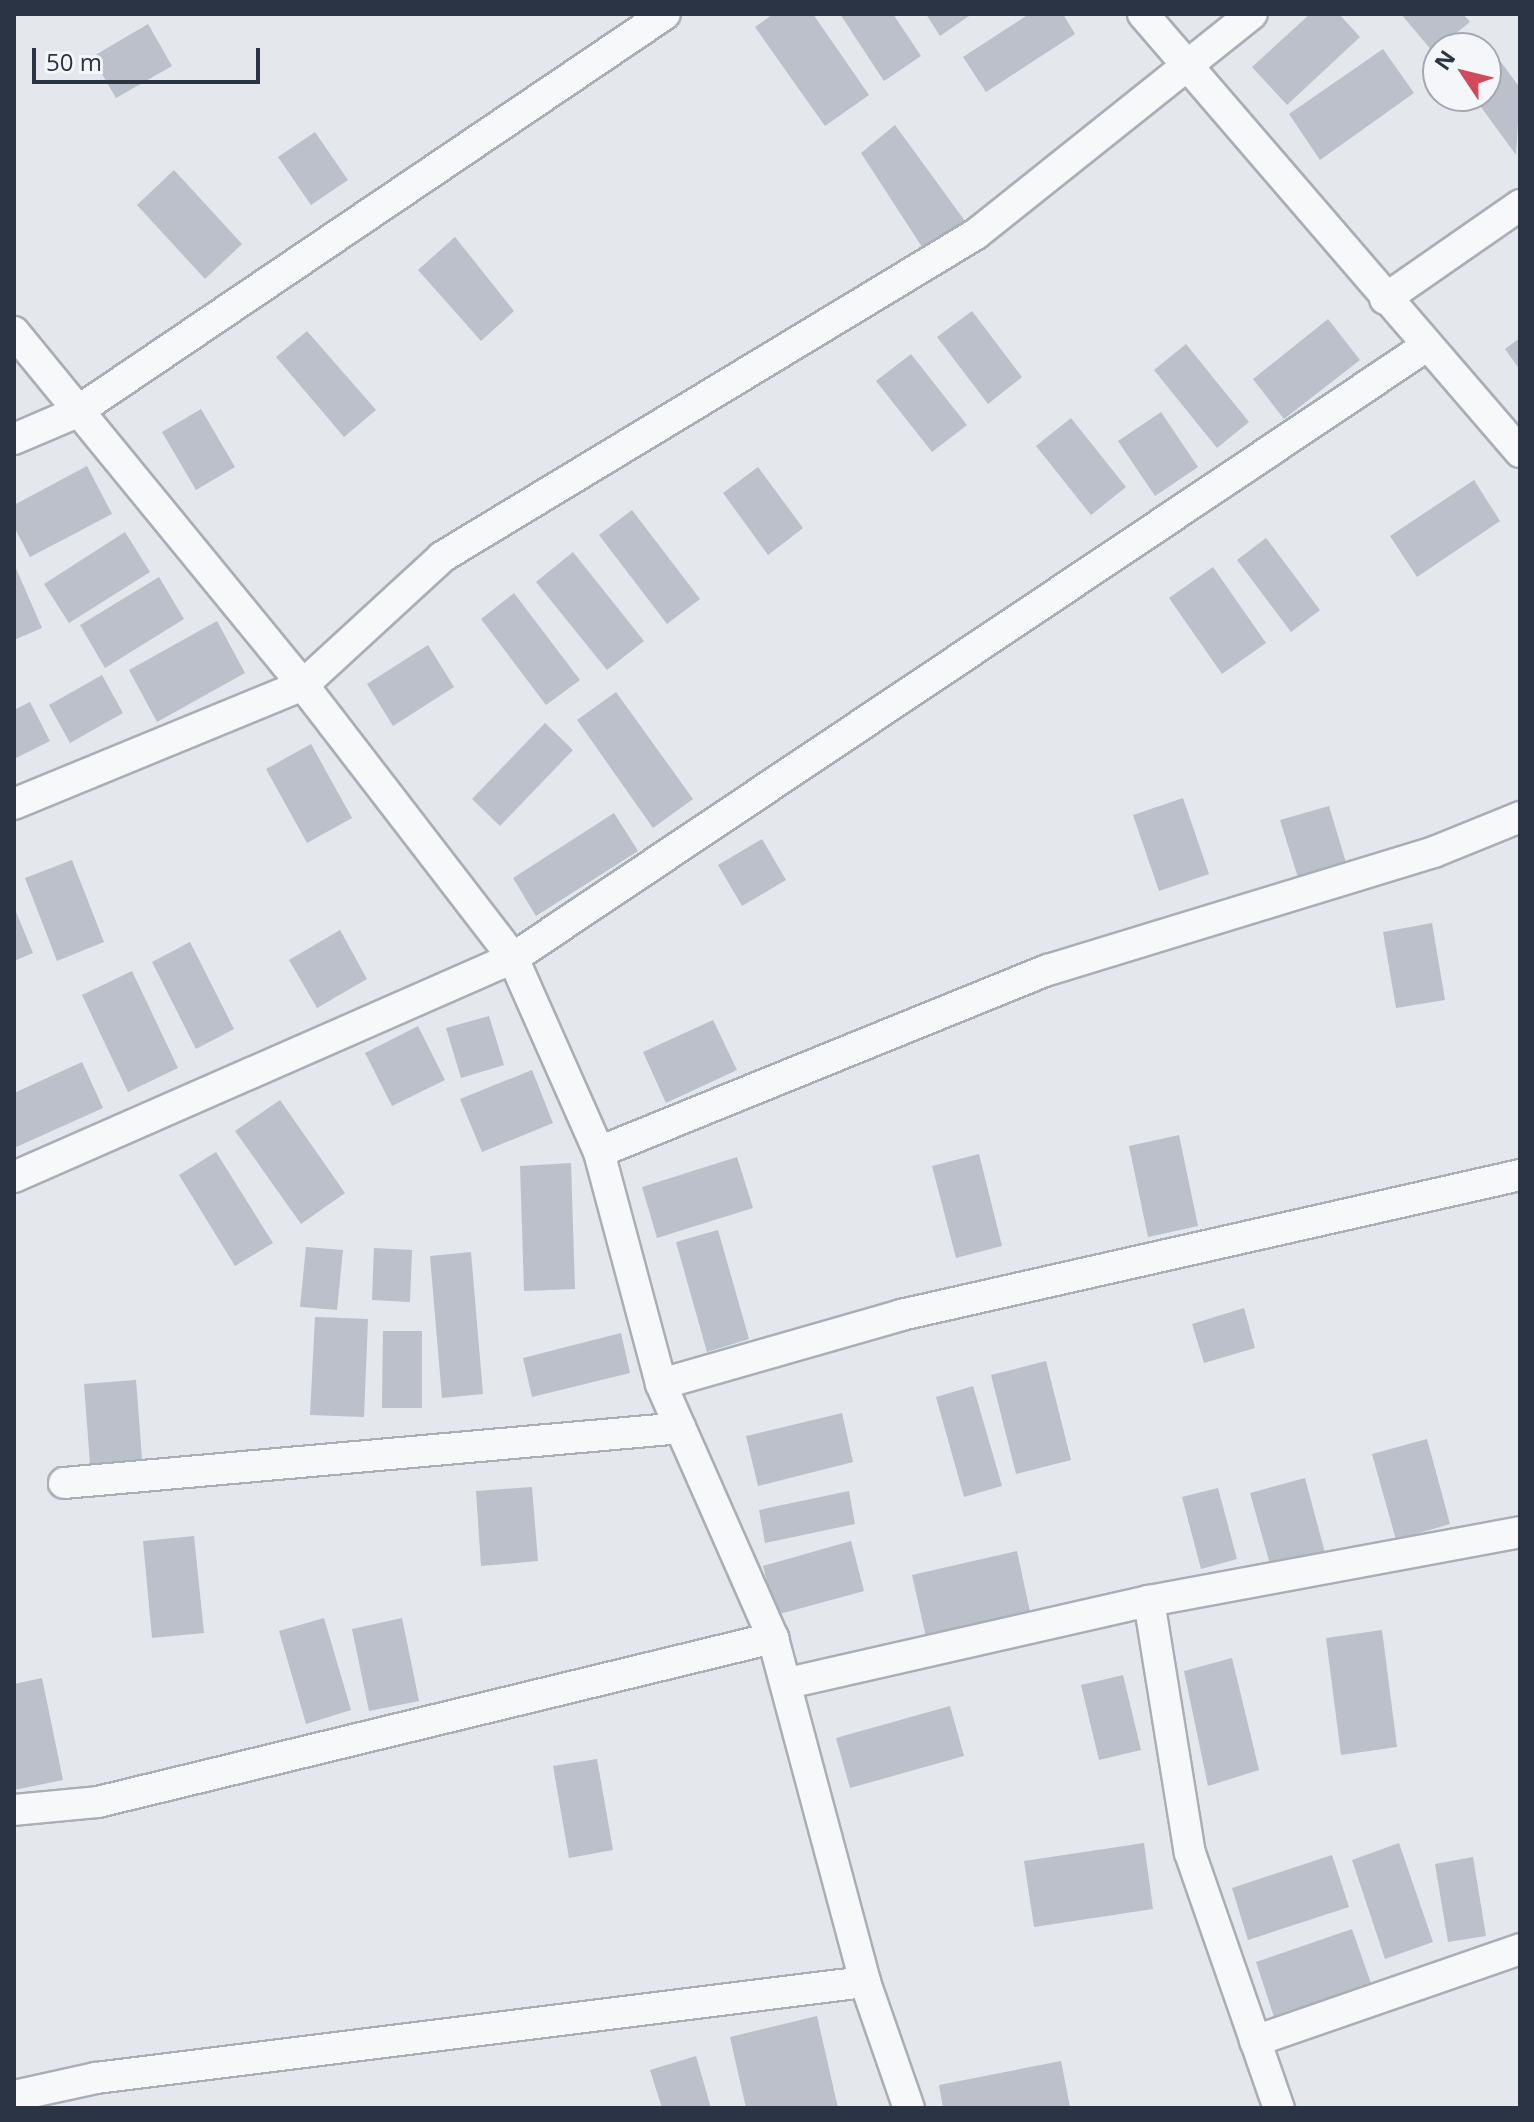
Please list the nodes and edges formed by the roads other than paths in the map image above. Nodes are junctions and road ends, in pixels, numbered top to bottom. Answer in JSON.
{"nodes":[{"id":1,"x":665,"y":14,"type":"edge"},
{"id":2,"x":1143,"y":14,"type":"edge"},
{"id":3,"x":1252,"y":14,"type":"edge"},
{"id":4,"x":1186,"y":65,"type":"junction"},
{"id":5,"x":1520,"y":205,"type":"edge"},
{"id":6,"x":1385,"y":299,"type":"junction"},
{"id":7,"x":14,"y":332,"type":"edge"},
{"id":8,"x":1425,"y":347,"type":"junction"},
{"id":9,"x":75,"y":413,"type":"junction"},
{"id":10,"x":14,"y":439,"type":"edge"},
{"id":11,"x":1520,"y":452,"type":"edge"},
{"id":12,"x":303,"y":685,"type":"junction"},
{"id":13,"x":14,"y":804,"type":"edge"},
{"id":14,"x":1520,"y":817,"type":"edge"},
{"id":15,"x":513,"y":958,"type":"junction"},
{"id":16,"x":599,"y":1152,"type":"junction"},
{"id":17,"x":1520,"y":1175,"type":"edge"},
{"id":18,"x":14,"y":1177,"type":"edge"},
{"id":19,"x":661,"y":1384,"type":"junction"},
{"id":20,"x":681,"y":1428,"type":"junction"},
{"id":21,"x":64,"y":1483,"type":"dead end"},
{"id":22,"x":1520,"y":1532,"type":"edge"},
{"id":23,"x":1149,"y":1601,"type":"junction"},
{"id":24,"x":773,"y":1638,"type":"junction"},
{"id":25,"x":788,"y":1683,"type":"junction"},
{"id":26,"x":14,"y":1810,"type":"edge"},
{"id":27,"x":1520,"y":1949,"type":"edge"},
{"id":28,"x":865,"y":1982,"type":"junction"},
{"id":29,"x":1255,"y":2041,"type":"junction"},
{"id":30,"x":14,"y":2096,"type":"edge"},
{"id":31,"x":909,"y":2108,"type":"edge"},
{"id":32,"x":1279,"y":2108,"type":"edge"}],
"edges":[{"from":1,"to":9,"type":"street"},
{"from":2,"to":4,"type":"street"},
{"from":3,"to":4,"type":"street"},
{"from":4,"to":6,"type":"street"},
{"from":4,"to":12,"type":"street"},
{"from":5,"to":6,"type":"street"},
{"from":6,"to":8,"type":"street"},
{"from":7,"to":9,"type":"street"},
{"from":8,"to":11,"type":"street"},
{"from":8,"to":15,"type":"street"},
{"from":9,"to":10,"type":"street"},
{"from":9,"to":12,"type":"street"},
{"from":12,"to":13,"type":"street"},
{"from":12,"to":15,"type":"street"},
{"from":14,"to":16,"type":"street"},
{"from":15,"to":16,"type":"street"},
{"from":15,"to":18,"type":"street"},
{"from":16,"to":19,"type":"street"},
{"from":17,"to":19,"type":"street"},
{"from":19,"to":20,"type":"street"},
{"from":20,"to":21,"type":"street"},
{"from":20,"to":24,"type":"street"},
{"from":22,"to":23,"type":"street"},
{"from":23,"to":25,"type":"street"},
{"from":23,"to":29,"type":"street"},
{"from":24,"to":25,"type":"street"},
{"from":24,"to":26,"type":"street"},
{"from":25,"to":28,"type":"street"},
{"from":27,"to":29,"type":"street"},
{"from":28,"to":30,"type":"street"},
{"from":28,"to":31,"type":"street"},
{"from":29,"to":32,"type":"street"}]}
